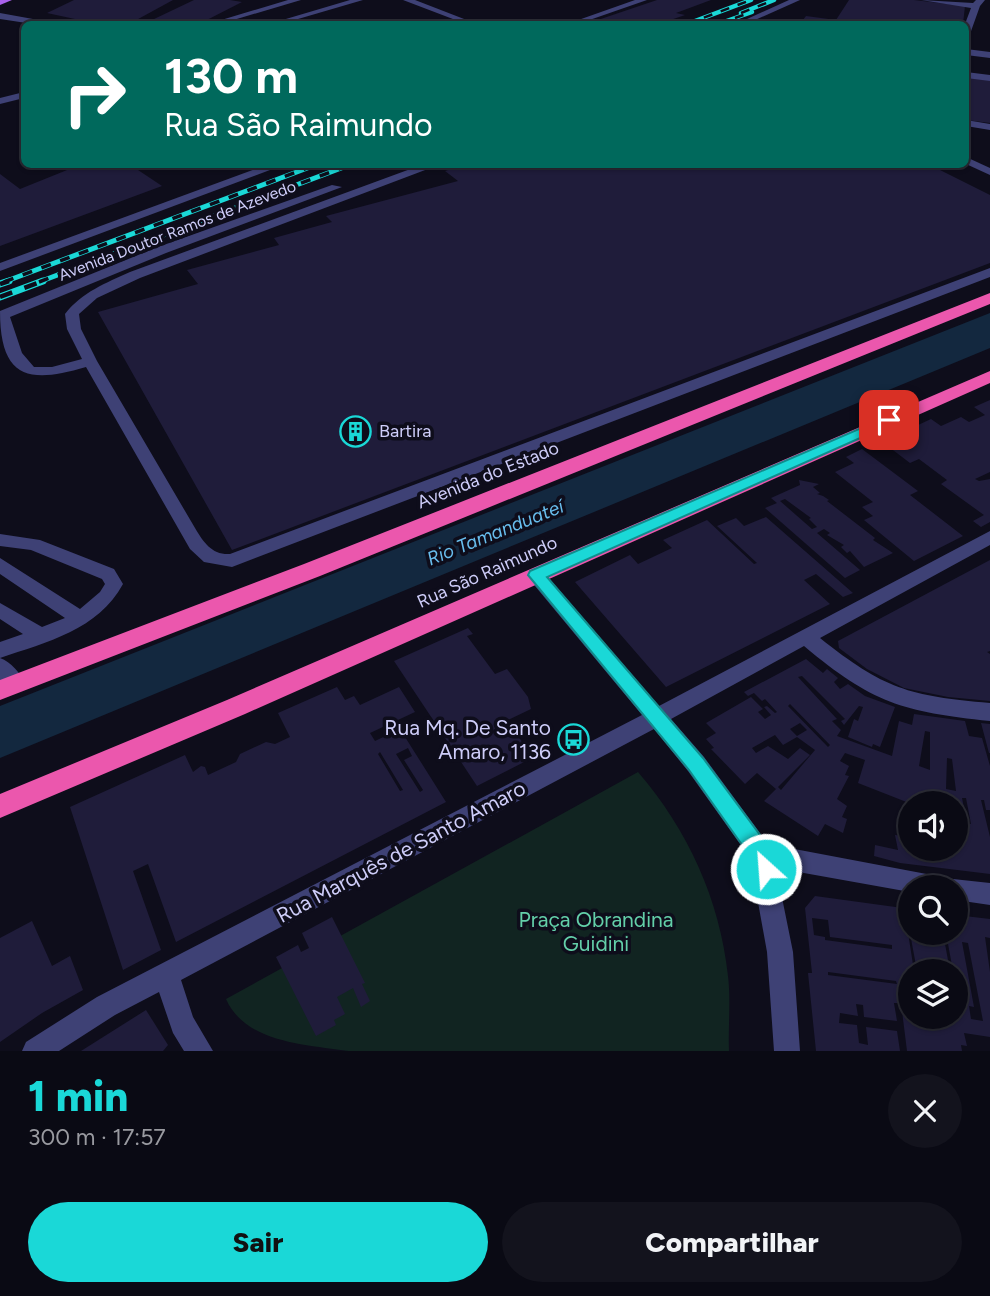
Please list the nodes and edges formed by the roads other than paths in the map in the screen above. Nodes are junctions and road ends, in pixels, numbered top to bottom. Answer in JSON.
{"nodes":[{"id":1,"x":8,"y":0,"type":"edge"},
{"id":2,"x":264,"y":0,"type":"edge"},
{"id":3,"x":297,"y":0,"type":"edge"},
{"id":4,"x":359,"y":0,"type":"edge"},
{"id":5,"x":407,"y":0,"type":"edge"},
{"id":6,"x":643,"y":0,"type":"edge"},
{"id":7,"x":796,"y":0,"type":"edge"},
{"id":8,"x":925,"y":0,"type":"edge"},
{"id":9,"x":0,"y":3,"type":"edge"},
{"id":10,"x":978,"y":3,"type":"edge"},
{"id":11,"x":284,"y":4,"type":"junction"},
{"id":12,"x":323,"y":10,"type":"junction"},
{"id":13,"x":0,"y":16,"type":"edge"},
{"id":14,"x":28,"y":21,"type":"edge"},
{"id":15,"x":223,"y":21,"type":"edge"},
{"id":16,"x":284,"y":21,"type":"edge"},
{"id":17,"x":465,"y":21,"type":"edge"},
{"id":18,"x":580,"y":21,"type":"edge"},
{"id":19,"x":747,"y":21,"type":"edge"},
{"id":20,"x":969,"y":26,"type":"edge"},
{"id":21,"x":969,"y":52,"type":"edge"},
{"id":22,"x":990,"y":55,"type":"edge"},
{"id":23,"x":969,"y":75,"type":"edge"},
{"id":24,"x":990,"y":78,"type":"edge"},
{"id":25,"x":21,"y":95,"type":"edge"},
{"id":26,"x":0,"y":102,"type":"edge"},
{"id":27,"x":969,"y":124,"type":"edge"},
{"id":28,"x":990,"y":127,"type":"edge"},
{"id":29,"x":969,"y":155,"type":"edge"},
{"id":30,"x":990,"y":159,"type":"edge"},
{"id":31,"x":969,"y":162,"type":"edge"},
{"id":32,"x":270,"y":168,"type":"edge"},
{"id":33,"x":391,"y":168,"type":"edge"},
{"id":34,"x":425,"y":168,"type":"edge"},
{"id":35,"x":990,"y":172,"type":"edge"},
{"id":36,"x":0,"y":267,"type":"edge"},
{"id":37,"x":990,"y":272,"type":"edge"},
{"id":38,"x":990,"y":298,"type":"edge"},
{"id":39,"x":2,"y":316,"type":"edge"},
{"id":40,"x":6,"y":345,"type":"edge"},
{"id":41,"x":90,"y":361,"type":"junction"},
{"id":42,"x":990,"y":376,"type":"edge"},
{"id":43,"x":990,"y":537,"type":"edge"},
{"id":44,"x":0,"y":540,"type":"edge"},
{"id":45,"x":0,"y":565,"type":"edge"},
{"id":46,"x":536,"y":575,"type":"junction"},
{"id":47,"x":0,"y":610,"type":"edge"},
{"id":48,"x":81,"y":619,"type":"junction"},
{"id":49,"x":40,"y":635,"type":"junction"},
{"id":50,"x":805,"y":636,"type":"junction"},
{"id":51,"x":0,"y":650,"type":"edge"},
{"id":52,"x":0,"y":666,"type":"edge"},
{"id":53,"x":8,"y":687,"type":"edge"},
{"id":54,"x":990,"y":712,"type":"edge"},
{"id":55,"x":657,"y":717,"type":"junction"},
{"id":56,"x":0,"y":806,"type":"edge"},
{"id":57,"x":761,"y":854,"type":"junction"},
{"id":58,"x":898,"y":879,"type":"edge"},
{"id":59,"x":968,"y":891,"type":"edge"},
{"id":60,"x":990,"y":894,"type":"edge"},
{"id":61,"x":166,"y":975,"type":"junction"},
{"id":62,"x":35,"y":1051,"type":"edge"},
{"id":63,"x":200,"y":1051,"type":"edge"},
{"id":64,"x":787,"y":1051,"type":"edge"}],
"edges":[{"from":1,"to":9,"type":"main road"},
{"from":2,"to":11,"type":"street"},
{"from":3,"to":11,"type":"street"},
{"from":4,"to":12,"type":"street"},
{"from":5,"to":17,"type":"street"},
{"from":6,"to":18,"type":"street"},
{"from":7,"to":19,"type":"street"},
{"from":8,"to":10,"type":"street"},
{"from":10,"to":20,"type":"street"},
{"from":11,"to":12,"type":"street"},
{"from":11,"to":15,"type":"street"},
{"from":12,"to":16,"type":"street"},
{"from":13,"to":14,"type":"street"},
{"from":21,"to":22,"type":"street"},
{"from":23,"to":24,"type":"street"},
{"from":25,"to":26,"type":"street"},
{"from":27,"to":28,"type":"street"},
{"from":29,"to":30,"type":"street"},
{"from":31,"to":35,"type":"street"},
{"from":32,"to":36,"type":"street"},
{"from":33,"to":39,"type":"street","name":"Avenida Doutor Ramos de Azevedo"},
{"from":34,"to":41,"type":"street"},
{"from":37,"to":41,"type":"street"},
{"from":38,"to":53,"type":"highway","name":"Avenida do Estado"},
{"from":39,"to":40,"type":"street"},
{"from":40,"to":41,"type":"street"},
{"from":42,"to":46,"type":"highway","name":"Rua São Raimundo"},
{"from":43,"to":50,"type":"street","name":"Rua Marquês de Santo Amaro"},
{"from":44,"to":48,"type":"street"},
{"from":45,"to":48,"type":"street"},
{"from":46,"to":55,"type":"street"},
{"from":46,"to":56,"type":"highway","name":"Rua São Raimundo"},
{"from":47,"to":49,"type":"street"},
{"from":48,"to":49,"type":"street"},
{"from":49,"to":51,"type":"street"},
{"from":50,"to":54,"type":"street"},
{"from":50,"to":55,"type":"street","name":"Rua Marquês de Santo Amaro"},
{"from":52,"to":53,"type":"street"},
{"from":55,"to":57,"type":"street"},
{"from":55,"to":61,"type":"street","name":"Rua Marquês de Santo Amaro"},
{"from":57,"to":58,"type":"street"},
{"from":57,"to":64,"type":"street"},
{"from":59,"to":60,"type":"street"},
{"from":61,"to":62,"type":"street","name":"Rua Marquês de Santo Amaro"},
{"from":61,"to":63,"type":"street"}]}
